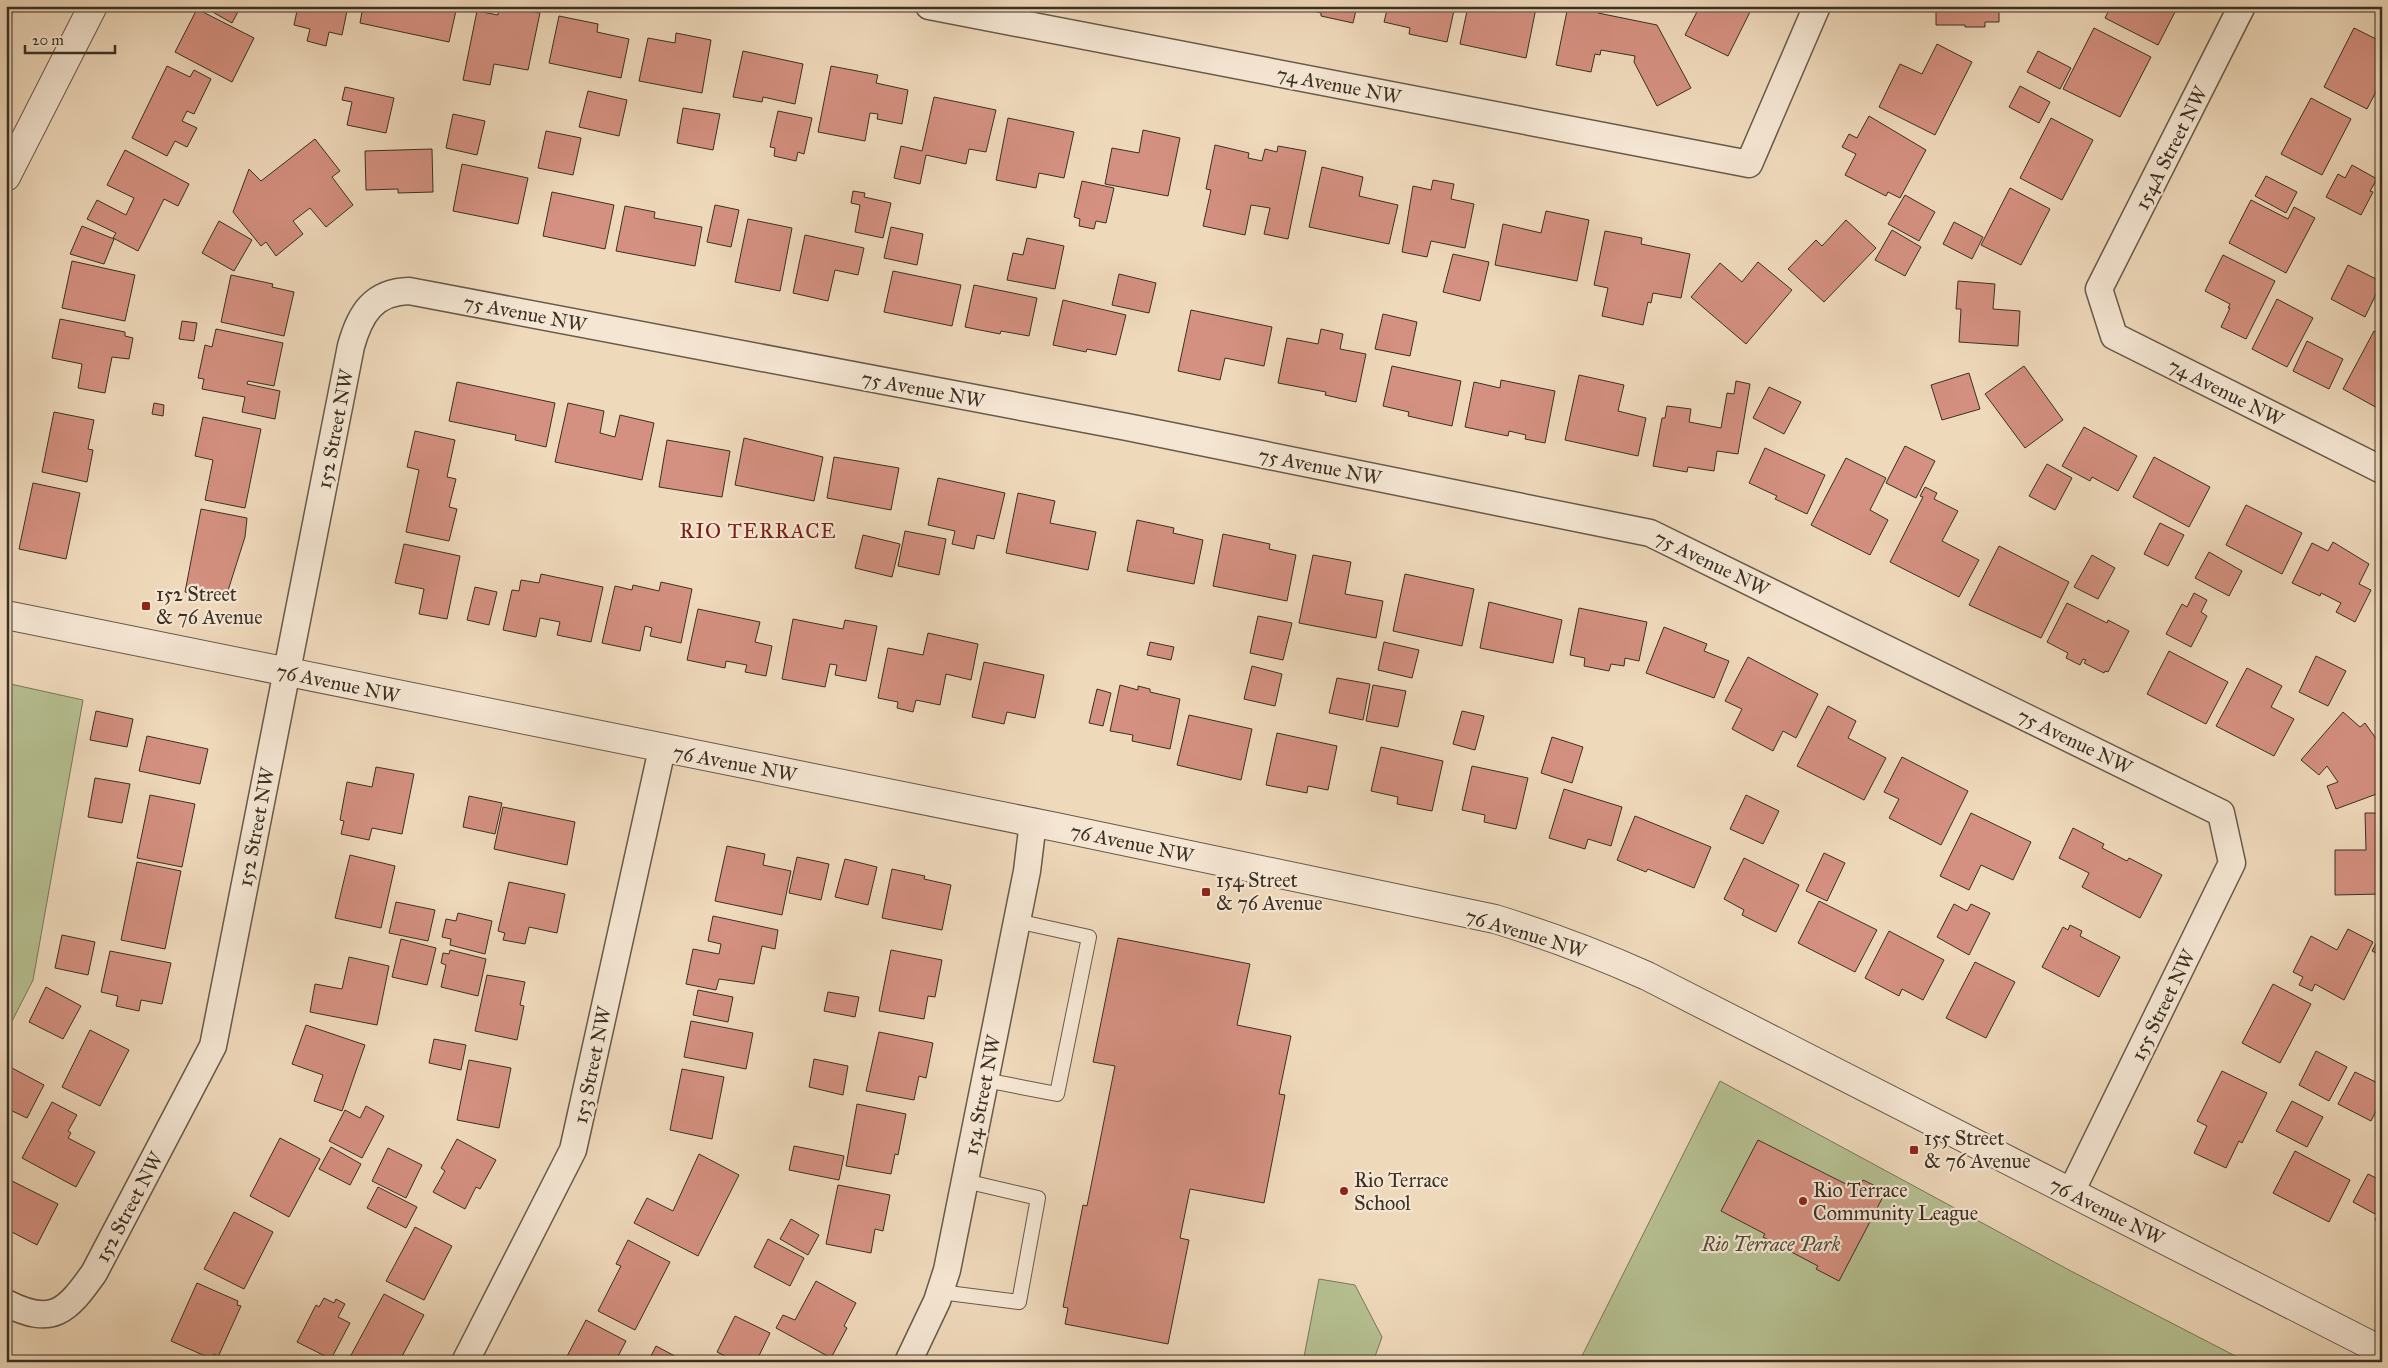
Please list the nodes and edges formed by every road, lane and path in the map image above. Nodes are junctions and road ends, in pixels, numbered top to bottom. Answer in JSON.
{"nodes":[{"id":1,"x":93,"y":6,"type":"edge"},
{"id":2,"x":929,"y":6,"type":"edge"},
{"id":3,"x":1817,"y":6,"type":"edge"},
{"id":4,"x":2242,"y":6,"type":"edge"},
{"id":5,"x":6,"y":177,"type":"edge"},
{"id":6,"x":2099,"y":290,"type":"joint"},
{"id":7,"x":370,"y":307,"type":"joint"},
{"id":8,"x":2382,"y":470,"type":"edge"},
{"id":9,"x":6,"y":615,"type":"edge"},
{"id":10,"x":286,"y":673,"type":"junction"},
{"id":11,"x":662,"y":749,"type":"junction"},
{"id":12,"x":2221,"y":813,"type":"joint"},
{"id":13,"x":1033,"y":822,"type":"junction"},
{"id":14,"x":1017,"y":921,"type":"junction"},
{"id":15,"x":985,"y":1080,"type":"junction"},
{"id":16,"x":965,"y":1181,"type":"junction"},
{"id":17,"x":2071,"y":1192,"type":"junction"},
{"id":18,"x":940,"y":1292,"type":"junction"},
{"id":19,"x":6,"y":1303,"type":"edge"},
{"id":20,"x":2382,"y":1351,"type":"edge"},
{"id":21,"x":465,"y":1362,"type":"edge"},
{"id":22,"x":908,"y":1362,"type":"edge"}],
"edges":[{"from":1,"to":5,"type":"street"},
{"from":2,"to":3,"type":"street","name":"74 Avenue NW"},
{"from":4,"to":6,"type":"street","name":"154A Street NW"},
{"from":6,"to":8,"type":"street","name":"74 Avenue NW"},
{"from":7,"to":10,"type":"street","name":"152 Street NW"},
{"from":7,"to":12,"type":"street","name":"75 Avenue NW"},
{"from":9,"to":10,"type":"street","name":"76 Avenue NW"},
{"from":10,"to":11,"type":"street","name":"76 Avenue NW"},
{"from":10,"to":19,"type":"street","name":"152 Street NW"},
{"from":11,"to":13,"type":"street","name":"76 Avenue NW"},
{"from":11,"to":21,"type":"street","name":"153 Street NW"},
{"from":12,"to":17,"type":"street","name":"155 Street NW"},
{"from":13,"to":14,"type":"street","name":"154 Street NW"},
{"from":13,"to":17,"type":"street","name":"76 Avenue NW"},
{"from":14,"to":15,"type":"street","name":"154 Street NW"},
{"from":14,"to":15,"type":"lane"},
{"from":15,"to":16,"type":"street","name":"154 Street NW"},
{"from":16,"to":18,"type":"street","name":"154 Street NW"},
{"from":16,"to":18,"type":"lane"},
{"from":17,"to":20,"type":"street","name":"76 Avenue NW"},
{"from":18,"to":22,"type":"street","name":"154 Street NW"}]}
